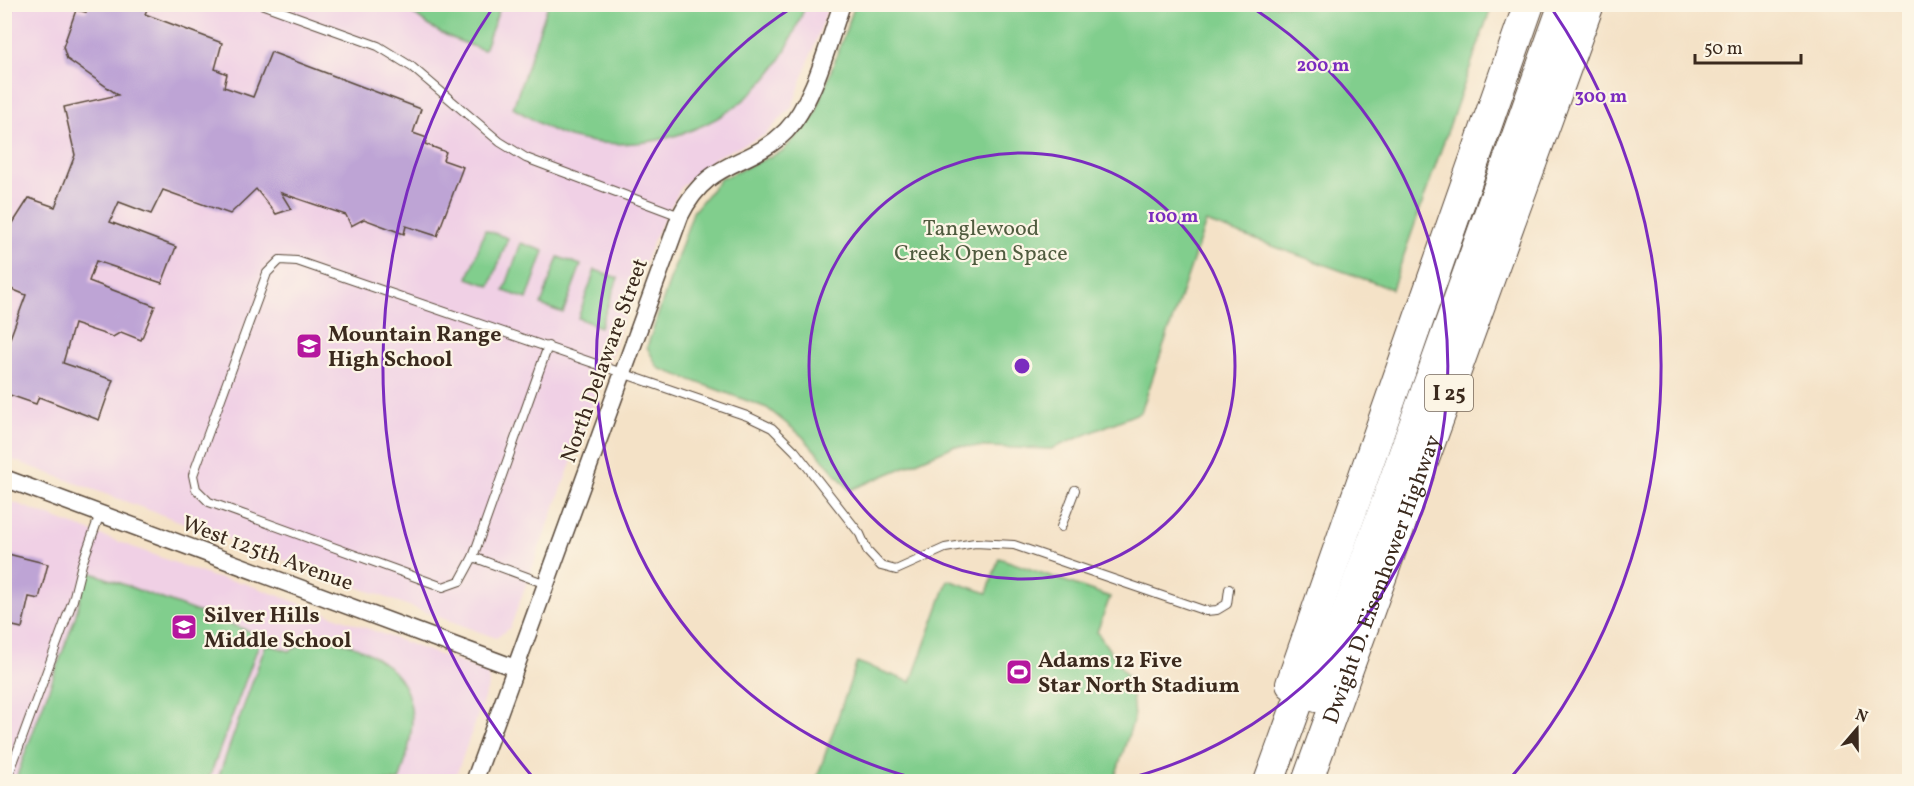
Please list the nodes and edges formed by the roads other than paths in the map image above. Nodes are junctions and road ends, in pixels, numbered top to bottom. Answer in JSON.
{"nodes":[{"id":1,"x":10,"y":4,"type":"edge"},
{"id":2,"x":261,"y":4,"type":"edge"},
{"id":3,"x":842,"y":4,"type":"edge"},
{"id":4,"x":1528,"y":4,"type":"edge"},
{"id":5,"x":1547,"y":4,"type":"edge"},
{"id":6,"x":1564,"y":4,"type":"edge"},
{"id":7,"x":1589,"y":4,"type":"edge"},
{"id":8,"x":4,"y":15,"type":"edge"},
{"id":9,"x":680,"y":216,"type":"junction"},
{"id":10,"x":548,"y":346,"type":"junction"},
{"id":11,"x":622,"y":373,"type":"junction"},
{"id":12,"x":4,"y":478,"type":"edge"},
{"id":13,"x":1075,"y":490,"type":"dead end"},
{"id":14,"x":100,"y":514,"type":"junction"},
{"id":15,"x":1061,"y":527,"type":"dead end"},
{"id":16,"x":473,"y":557,"type":"junction"},
{"id":17,"x":546,"y":584,"type":"junction"},
{"id":18,"x":1229,"y":589,"type":"dead end"},
{"id":19,"x":515,"y":668,"type":"junction"},
{"id":20,"x":6,"y":782,"type":"edge"},
{"id":21,"x":474,"y":782,"type":"edge"},
{"id":22,"x":1257,"y":782,"type":"edge"},
{"id":23,"x":1269,"y":782,"type":"edge"},
{"id":24,"x":1287,"y":782,"type":"edge"},
{"id":25,"x":1307,"y":782,"type":"edge"}],
"edges":[{"from":1,"to":8,"type":"lane"},
{"from":2,"to":9,"type":"lane"},
{"from":3,"to":9,"type":"street","name":"North Delaware Street"},
{"from":4,"to":22,"type":"highway","number":"I 25"},
{"from":5,"to":23,"type":"highway"},
{"from":6,"to":24,"type":"highway"},
{"from":7,"to":25,"type":"highway","name":"Dwight D. Eisenhower Highway","number":"I 25"},
{"from":9,"to":11,"type":"street","name":"North Delaware Street"},
{"from":10,"to":11,"type":"lane"},
{"from":10,"to":16,"type":"lane"},
{"from":10,"to":16,"type":"lane"},
{"from":11,"to":17,"type":"street","name":"North Delaware Street"},
{"from":11,"to":18,"type":"lane"},
{"from":12,"to":14,"type":"street","name":"West 125th Avenue"},
{"from":13,"to":15,"type":"lane"},
{"from":14,"to":19,"type":"street","name":"West 125th Avenue"},
{"from":14,"to":20,"type":"lane"},
{"from":16,"to":17,"type":"lane"},
{"from":17,"to":19,"type":"street","name":"North Delaware Street"},
{"from":19,"to":21,"type":"street","name":"North Delaware Street"}]}
